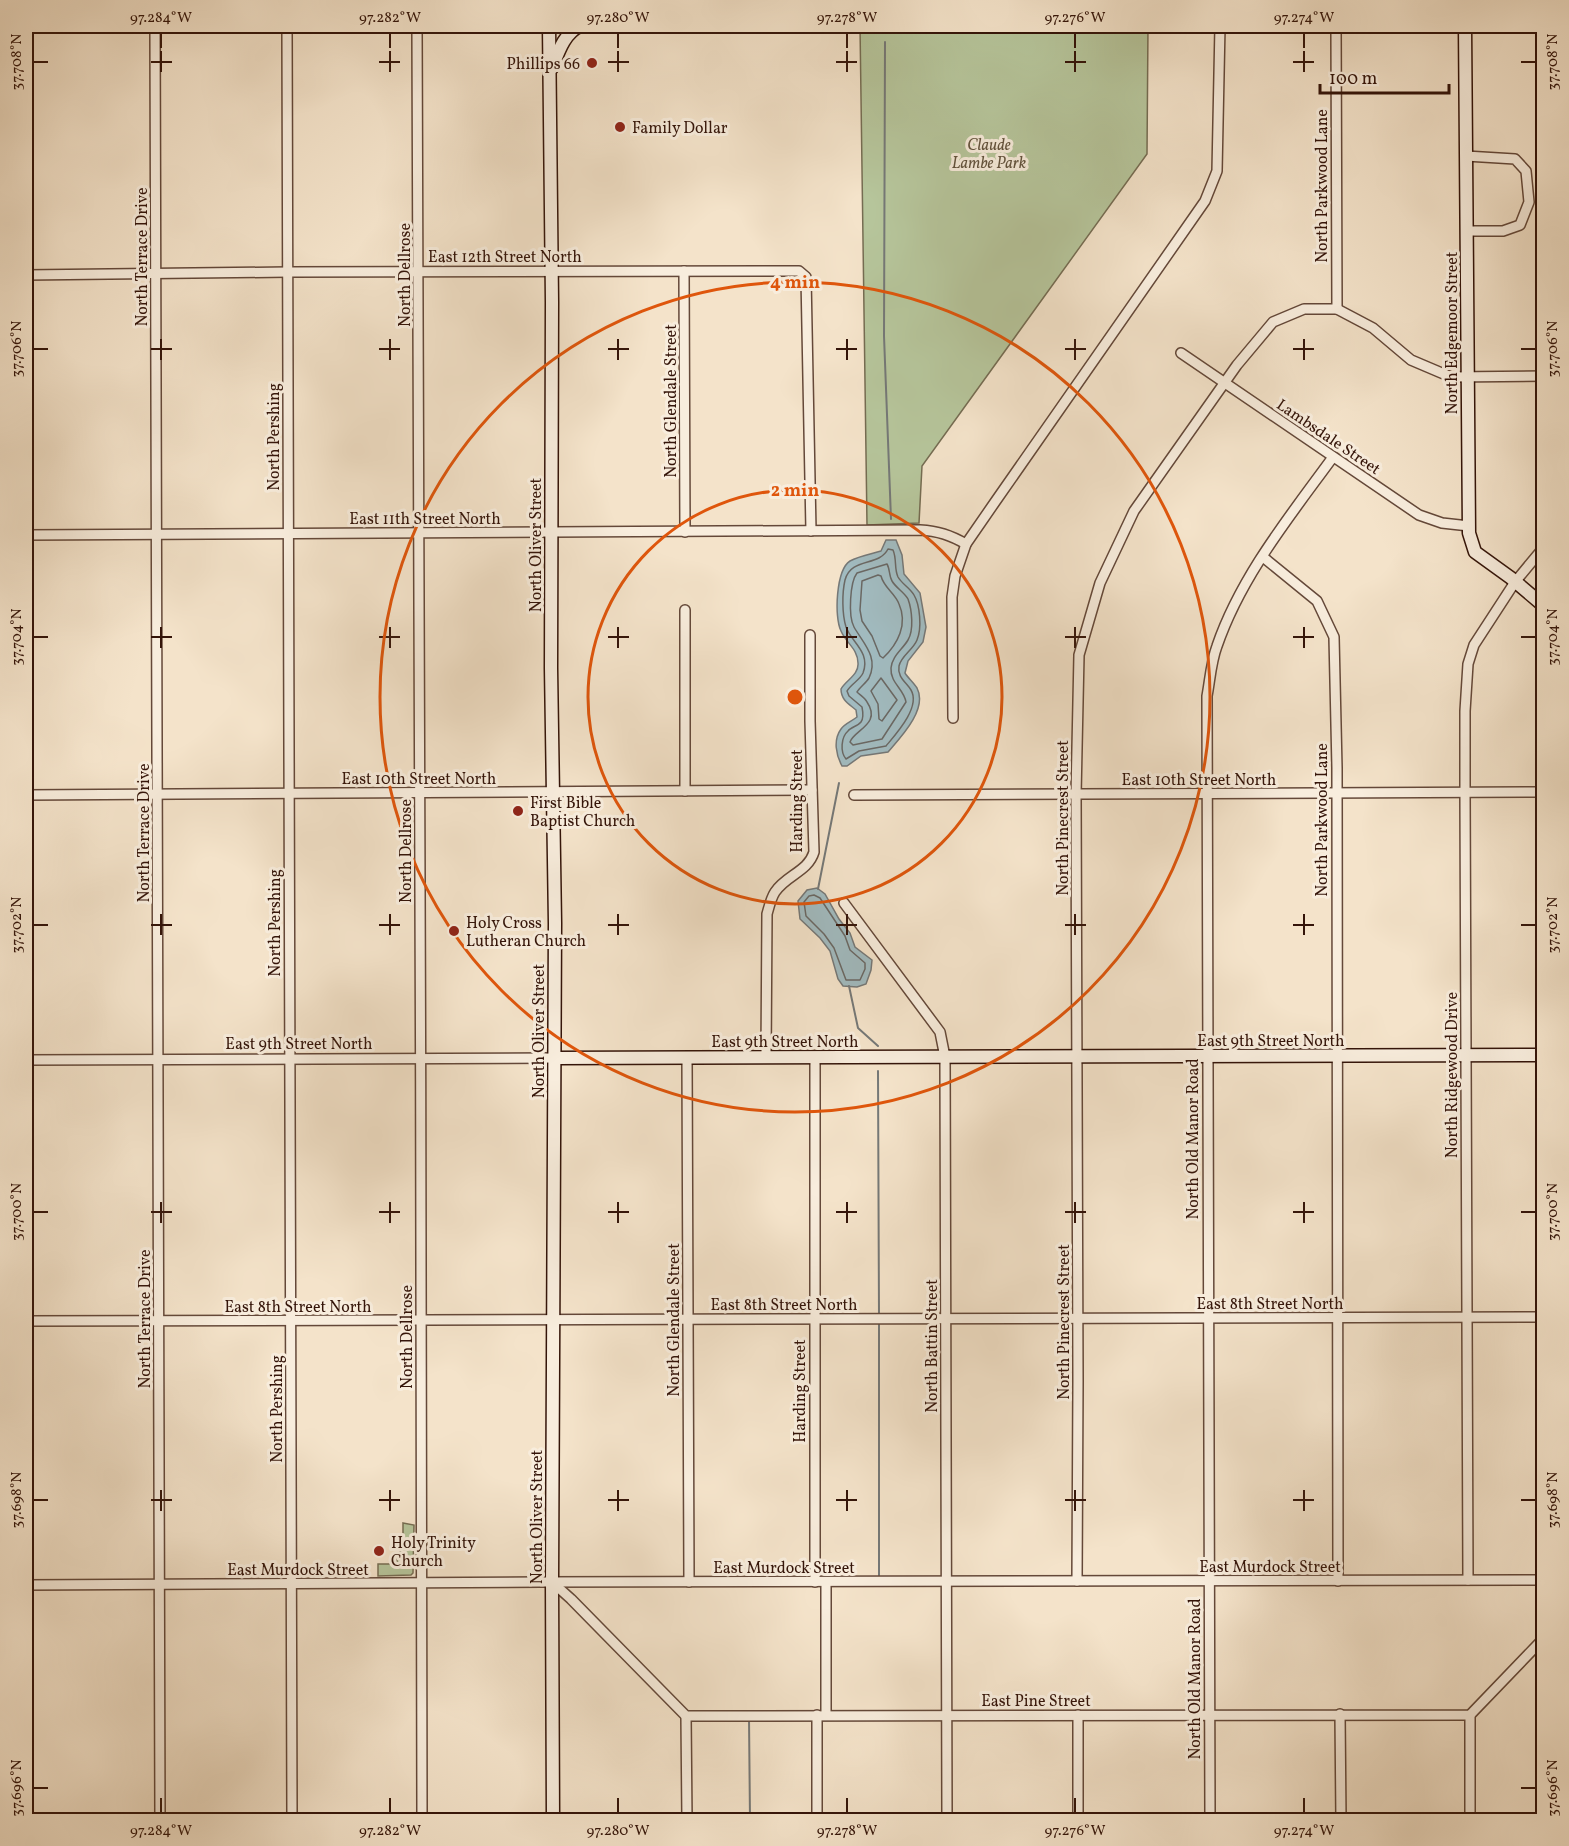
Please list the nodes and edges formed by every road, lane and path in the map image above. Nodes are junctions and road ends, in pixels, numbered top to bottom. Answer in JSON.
{"nodes":[{"id":1,"x":155,"y":26,"type":"edge"},
{"id":2,"x":287,"y":26,"type":"edge"},
{"id":3,"x":417,"y":26,"type":"edge"},
{"id":4,"x":549,"y":26,"type":"edge"},
{"id":5,"x":580,"y":26,"type":"edge"},
{"id":6,"x":1220,"y":26,"type":"edge"},
{"id":7,"x":1336,"y":26,"type":"edge"},
{"id":8,"x":1465,"y":26,"type":"edge"},
{"id":9,"x":550,"y":75,"type":"junction"},
{"id":10,"x":1466,"y":156,"type":"junction"},
{"id":11,"x":1467,"y":231,"type":"junction"},
{"id":12,"x":551,"y":271,"type":"junction"},
{"id":13,"x":684,"y":271,"type":"junction"},
{"id":14,"x":288,"y":272,"type":"junction"},
{"id":15,"x":419,"y":272,"type":"junction"},
{"id":16,"x":156,"y":273,"type":"junction"},
{"id":17,"x":26,"y":276,"type":"edge"},
{"id":18,"x":1337,"y":309,"type":"junction"},
{"id":19,"x":1181,"y":353,"type":"dead end"},
{"id":20,"x":1467,"y":376,"type":"junction"},
{"id":21,"x":1544,"y":376,"type":"edge"},
{"id":22,"x":1224,"y":383,"type":"junction"},
{"id":23,"x":1333,"y":457,"type":"junction"},
{"id":24,"x":1469,"y":526,"type":"junction"},
{"id":25,"x":811,"y":531,"type":"junction"},
{"id":26,"x":551,"y":532,"type":"junction"},
{"id":27,"x":685,"y":532,"type":"junction"},
{"id":28,"x":420,"y":533,"type":"junction"},
{"id":29,"x":288,"y":534,"type":"junction"},
{"id":30,"x":26,"y":535,"type":"edge"},
{"id":31,"x":157,"y":535,"type":"junction"},
{"id":32,"x":966,"y":544,"type":"junction"},
{"id":33,"x":1544,"y":547,"type":"edge"},
{"id":34,"x":1263,"y":557,"type":"junction"},
{"id":35,"x":1515,"y":582,"type":"junction"},
{"id":36,"x":1544,"y":606,"type":"edge"},
{"id":37,"x":685,"y":610,"type":"dead end"},
{"id":38,"x":810,"y":635,"type":"dead end"},
{"id":39,"x":953,"y":718,"type":"dead end"},
{"id":40,"x":812,"y":790,"type":"junction"},
{"id":41,"x":686,"y":791,"type":"junction"},
{"id":42,"x":553,"y":792,"type":"junction"},
{"id":43,"x":1544,"y":792,"type":"edge"},
{"id":44,"x":419,"y":793,"type":"junction"},
{"id":45,"x":1337,"y":793,"type":"junction"},
{"id":46,"x":1465,"y":793,"type":"junction"},
{"id":47,"x":289,"y":794,"type":"junction"},
{"id":48,"x":1208,"y":794,"type":"junction"},
{"id":49,"x":26,"y":795,"type":"edge"},
{"id":50,"x":158,"y":795,"type":"junction"},
{"id":51,"x":854,"y":795,"type":"dead end"},
{"id":52,"x":1076,"y":795,"type":"junction"},
{"id":53,"x":844,"y":903,"type":"dead end"},
{"id":54,"x":26,"y":1002,"type":"edge"},
{"id":55,"x":1544,"y":1055,"type":"edge"},
{"id":56,"x":1207,"y":1056,"type":"junction"},
{"id":57,"x":1336,"y":1056,"type":"junction"},
{"id":58,"x":1466,"y":1056,"type":"junction"},
{"id":59,"x":687,"y":1057,"type":"junction"},
{"id":60,"x":766,"y":1057,"type":"junction"},
{"id":61,"x":815,"y":1057,"type":"junction"},
{"id":62,"x":945,"y":1057,"type":"junction"},
{"id":63,"x":1077,"y":1057,"type":"junction"},
{"id":64,"x":422,"y":1058,"type":"junction"},
{"id":65,"x":555,"y":1058,"type":"junction"},
{"id":66,"x":290,"y":1059,"type":"junction"},
{"id":67,"x":26,"y":1060,"type":"edge"},
{"id":68,"x":158,"y":1060,"type":"junction"},
{"id":69,"x":1467,"y":1317,"type":"junction"},
{"id":70,"x":1544,"y":1317,"type":"edge"},
{"id":71,"x":946,"y":1318,"type":"junction"},
{"id":72,"x":1078,"y":1318,"type":"junction"},
{"id":73,"x":1208,"y":1318,"type":"junction"},
{"id":74,"x":1337,"y":1318,"type":"junction"},
{"id":75,"x":687,"y":1319,"type":"junction"},
{"id":76,"x":815,"y":1319,"type":"junction"},
{"id":77,"x":421,"y":1320,"type":"junction"},
{"id":78,"x":554,"y":1320,"type":"junction"},
{"id":79,"x":26,"y":1321,"type":"edge"},
{"id":80,"x":159,"y":1321,"type":"junction"},
{"id":81,"x":291,"y":1321,"type":"junction"},
{"id":82,"x":1468,"y":1580,"type":"junction"},
{"id":83,"x":1544,"y":1580,"type":"edge"},
{"id":84,"x":1077,"y":1581,"type":"junction"},
{"id":85,"x":1209,"y":1581,"type":"junction"},
{"id":86,"x":1338,"y":1581,"type":"junction"},
{"id":87,"x":552,"y":1582,"type":"junction"},
{"id":88,"x":689,"y":1582,"type":"junction"},
{"id":89,"x":815,"y":1582,"type":"junction"},
{"id":90,"x":826,"y":1582,"type":"junction"},
{"id":91,"x":946,"y":1582,"type":"junction"},
{"id":92,"x":421,"y":1583,"type":"junction"},
{"id":93,"x":291,"y":1584,"type":"junction"},
{"id":94,"x":26,"y":1585,"type":"edge"},
{"id":95,"x":159,"y":1585,"type":"junction"},
{"id":96,"x":1544,"y":1638,"type":"edge"},
{"id":97,"x":1209,"y":1714,"type":"junction"},
{"id":98,"x":1340,"y":1714,"type":"junction"},
{"id":99,"x":821,"y":1715,"type":"junction"},
{"id":100,"x":947,"y":1715,"type":"junction"},
{"id":101,"x":1078,"y":1715,"type":"junction"},
{"id":102,"x":1470,"y":1715,"type":"junction"},
{"id":103,"x":686,"y":1716,"type":"junction"},
{"id":104,"x":27,"y":1821,"type":"edge"},
{"id":105,"x":160,"y":1821,"type":"edge"},
{"id":106,"x":292,"y":1821,"type":"edge"},
{"id":107,"x":422,"y":1821,"type":"edge"},
{"id":108,"x":553,"y":1821,"type":"edge"},
{"id":109,"x":687,"y":1821,"type":"edge"},
{"id":110,"x":817,"y":1821,"type":"edge"},
{"id":111,"x":947,"y":1821,"type":"edge"},
{"id":112,"x":1078,"y":1821,"type":"edge"},
{"id":113,"x":1210,"y":1821,"type":"edge"},
{"id":114,"x":1341,"y":1821,"type":"edge"},
{"id":115,"x":1470,"y":1821,"type":"edge"}],
"edges":[{"from":1,"to":16,"type":"street","name":"North Terrace Drive"},
{"from":2,"to":14,"type":"street","name":"North Pershing"},
{"from":3,"to":15,"type":"street","name":"North Dellrose"},
{"from":4,"to":9,"type":"main road","name":"North Oliver Street"},
{"from":5,"to":9,"type":"main road"},
{"from":6,"to":32,"type":"street"},
{"from":7,"to":18,"type":"street","name":"North Parkwood Lane"},
{"from":8,"to":10,"type":"main road","name":"North Edgemoor Street"},
{"from":9,"to":12,"type":"main road","name":"North Oliver Street"},
{"from":10,"to":11,"type":"main road","name":"North Edgemoor Street"},
{"from":10,"to":11,"type":"street"},
{"from":11,"to":20,"type":"main road","name":"North Edgemoor Street"},
{"from":12,"to":13,"type":"street","name":"East 12th Street North"},
{"from":12,"to":15,"type":"street","name":"East 12th Street North"},
{"from":12,"to":26,"type":"main road","name":"North Oliver Street"},
{"from":13,"to":25,"type":"street","name":"East 12th Street North"},
{"from":13,"to":27,"type":"street","name":"North Glendale Street"},
{"from":14,"to":15,"type":"street","name":"East 12th Street North"},
{"from":14,"to":16,"type":"street","name":"East 12th Street North"},
{"from":14,"to":29,"type":"street","name":"North Pershing"},
{"from":15,"to":28,"type":"street","name":"North Dellrose"},
{"from":16,"to":17,"type":"street","name":"East 12th Street North"},
{"from":16,"to":31,"type":"street","name":"North Terrace Drive"},
{"from":18,"to":20,"type":"street"},
{"from":18,"to":22,"type":"street","name":"North Pinecrest Street"},
{"from":19,"to":22,"type":"street","name":"Lambsdale Street"},
{"from":20,"to":21,"type":"street"},
{"from":20,"to":24,"type":"main road","name":"North Edgemoor Street"},
{"from":22,"to":23,"type":"street","name":"Lambsdale Street"},
{"from":22,"to":52,"type":"street","name":"North Pinecrest Street"},
{"from":23,"to":24,"type":"street","name":"Lambsdale Street"},
{"from":23,"to":34,"type":"street","name":"North Old Manor Road"},
{"from":24,"to":35,"type":"main road","name":"North Edgemoor Street"},
{"from":25,"to":27,"type":"street","name":"East 11th Street North"},
{"from":25,"to":32,"type":"street","name":"East 11th Street North"},
{"from":26,"to":27,"type":"street","name":"East 11th Street North"},
{"from":26,"to":28,"type":"street","name":"East 11th Street North"},
{"from":26,"to":42,"type":"main road","name":"North Oliver Street"},
{"from":28,"to":29,"type":"street","name":"East 11th Street North"},
{"from":28,"to":44,"type":"street","name":"North Dellrose"},
{"from":29,"to":31,"type":"street","name":"East 11th Street North"},
{"from":29,"to":47,"type":"street","name":"North Pershing"},
{"from":30,"to":31,"type":"street","name":"East 11th Street North"},
{"from":31,"to":50,"type":"street","name":"North Terrace Drive"},
{"from":32,"to":39,"type":"street"},
{"from":33,"to":35,"type":"street","name":"North Ridgewood Drive"},
{"from":34,"to":45,"type":"street","name":"North Parkwood Lane"},
{"from":34,"to":48,"type":"street","name":"North Old Manor Road"},
{"from":35,"to":36,"type":"main road","name":"North Edgemoor Street"},
{"from":35,"to":46,"type":"street","name":"North Ridgewood Drive"},
{"from":37,"to":41,"type":"street"},
{"from":38,"to":40,"type":"street","name":"Harding Street"},
{"from":40,"to":41,"type":"street","name":"East 10th Street North"},
{"from":40,"to":60,"type":"street","name":"Harding Street"},
{"from":41,"to":42,"type":"street","name":"East 10th Street North"},
{"from":42,"to":44,"type":"street","name":"East 10th Street North"},
{"from":42,"to":65,"type":"main road","name":"North Oliver Street"},
{"from":43,"to":46,"type":"street","name":"East 10th Street North"},
{"from":44,"to":47,"type":"street","name":"East 10th Street North"},
{"from":44,"to":64,"type":"street","name":"North Dellrose"},
{"from":45,"to":46,"type":"street","name":"East 10th Street North"},
{"from":45,"to":48,"type":"street","name":"East 10th Street North"},
{"from":45,"to":57,"type":"street","name":"North Parkwood Lane"},
{"from":46,"to":58,"type":"street","name":"North Ridgewood Drive"},
{"from":47,"to":50,"type":"street","name":"East 10th Street North"},
{"from":47,"to":66,"type":"street","name":"North Pershing"},
{"from":48,"to":52,"type":"street","name":"East 10th Street North"},
{"from":48,"to":56,"type":"street","name":"North Old Manor Road"},
{"from":49,"to":50,"type":"street","name":"East 10th Street North"},
{"from":50,"to":68,"type":"street","name":"North Terrace Drive"},
{"from":51,"to":52,"type":"street","name":"East 10th Street North"},
{"from":52,"to":63,"type":"street","name":"North Pinecrest Street"},
{"from":53,"to":62,"type":"street","name":"North Battin Street"},
{"from":54,"to":67,"type":"street"},
{"from":55,"to":58,"type":"main road","name":"East 9th Street North"},
{"from":56,"to":57,"type":"main road","name":"East 9th Street North"},
{"from":56,"to":63,"type":"main road","name":"East 9th Street North"},
{"from":56,"to":73,"type":"street","name":"North Old Manor Road"},
{"from":57,"to":58,"type":"main road","name":"East 9th Street North"},
{"from":57,"to":74,"type":"street","name":"North Parkwood Lane"},
{"from":58,"to":69,"type":"street","name":"North Ridgewood Drive"},
{"from":59,"to":60,"type":"main road","name":"East 9th Street North"},
{"from":59,"to":65,"type":"main road","name":"East 9th Street North"},
{"from":59,"to":75,"type":"street","name":"North Glendale Street"},
{"from":60,"to":61,"type":"main road","name":"East 9th Street North"},
{"from":61,"to":62,"type":"main road","name":"East 9th Street North"},
{"from":61,"to":76,"type":"street","name":"Harding Street"},
{"from":62,"to":63,"type":"main road","name":"East 9th Street North"},
{"from":62,"to":71,"type":"street","name":"North Battin Street"},
{"from":63,"to":72,"type":"street","name":"North Pinecrest Street"},
{"from":64,"to":65,"type":"street","name":"East 9th Street North"},
{"from":64,"to":66,"type":"street","name":"East 9th Street North"},
{"from":64,"to":77,"type":"street","name":"North Dellrose"},
{"from":65,"to":78,"type":"main road","name":"North Oliver Street"},
{"from":66,"to":68,"type":"street","name":"East 9th Street North"},
{"from":66,"to":81,"type":"street","name":"North Pershing"},
{"from":67,"to":68,"type":"street","name":"East 9th Street North"},
{"from":67,"to":79,"type":"street"},
{"from":68,"to":80,"type":"street","name":"North Terrace Drive"},
{"from":69,"to":70,"type":"street","name":"East 8th Street North"},
{"from":69,"to":74,"type":"street","name":"East 8th Street North"},
{"from":69,"to":82,"type":"street","name":"North Ridgewood Drive"},
{"from":71,"to":72,"type":"street","name":"East 8th Street North"},
{"from":71,"to":76,"type":"street","name":"East 8th Street North"},
{"from":71,"to":91,"type":"street","name":"North Battin Street"},
{"from":72,"to":73,"type":"street","name":"East 8th Street North"},
{"from":72,"to":84,"type":"street","name":"North Pinecrest Street"},
{"from":73,"to":74,"type":"street","name":"East 8th Street North"},
{"from":73,"to":85,"type":"street","name":"North Old Manor Road"},
{"from":74,"to":86,"type":"street","name":"North Parkwood Lane"},
{"from":75,"to":76,"type":"street","name":"East 8th Street North"},
{"from":75,"to":78,"type":"street","name":"East 8th Street North"},
{"from":75,"to":88,"type":"street","name":"North Glendale Street"},
{"from":76,"to":89,"type":"street","name":"Harding Street"},
{"from":77,"to":78,"type":"street","name":"East 8th Street North"},
{"from":77,"to":81,"type":"street","name":"East 8th Street North"},
{"from":77,"to":92,"type":"street","name":"North Dellrose"},
{"from":78,"to":87,"type":"main road","name":"North Oliver Street"},
{"from":79,"to":80,"type":"street","name":"East 8th Street North"},
{"from":79,"to":94,"type":"street"},
{"from":80,"to":81,"type":"street","name":"East 8th Street North"},
{"from":80,"to":95,"type":"street","name":"North Terrace Drive"},
{"from":81,"to":93,"type":"street","name":"North Pershing"},
{"from":82,"to":83,"type":"street","name":"East Murdock Street"},
{"from":82,"to":86,"type":"street","name":"East Murdock Street"},
{"from":84,"to":85,"type":"street","name":"East Murdock Street"},
{"from":84,"to":91,"type":"street","name":"East Murdock Street"},
{"from":85,"to":86,"type":"street","name":"East Murdock Street"},
{"from":85,"to":97,"type":"street","name":"North Old Manor Road"},
{"from":87,"to":88,"type":"street","name":"East Murdock Street"},
{"from":87,"to":92,"type":"street","name":"East Murdock Street"},
{"from":87,"to":103,"type":"street"},
{"from":87,"to":108,"type":"main road","name":"North Oliver Street"},
{"from":88,"to":89,"type":"street","name":"East Murdock Street"},
{"from":89,"to":90,"type":"street","name":"East Murdock Street"},
{"from":90,"to":91,"type":"street","name":"East Murdock Street"},
{"from":90,"to":99,"type":"street"},
{"from":91,"to":100,"type":"street","name":"North Battin Street"},
{"from":92,"to":93,"type":"street","name":"East Murdock Street"},
{"from":92,"to":107,"type":"street","name":"North Dellrose"},
{"from":93,"to":95,"type":"street","name":"East Murdock Street"},
{"from":93,"to":106,"type":"street","name":"North Pershing"},
{"from":94,"to":95,"type":"street","name":"East Murdock Street"},
{"from":94,"to":104,"type":"street"},
{"from":95,"to":105,"type":"street","name":"North Terrace Drive"},
{"from":96,"to":102,"type":"street"},
{"from":97,"to":98,"type":"street","name":"East Pine Street"},
{"from":97,"to":101,"type":"street","name":"East Pine Street"},
{"from":97,"to":113,"type":"street","name":"North Old Manor Road"},
{"from":98,"to":102,"type":"street","name":"East Pine Street"},
{"from":98,"to":114,"type":"street"},
{"from":99,"to":100,"type":"street","name":"East Pine Street"},
{"from":99,"to":103,"type":"street","name":"East Pine Street"},
{"from":99,"to":110,"type":"street"},
{"from":100,"to":101,"type":"street","name":"East Pine Street"},
{"from":100,"to":111,"type":"street","name":"North Battin Street"},
{"from":101,"to":112,"type":"street"},
{"from":102,"to":115,"type":"street"},
{"from":103,"to":109,"type":"street"}]}
